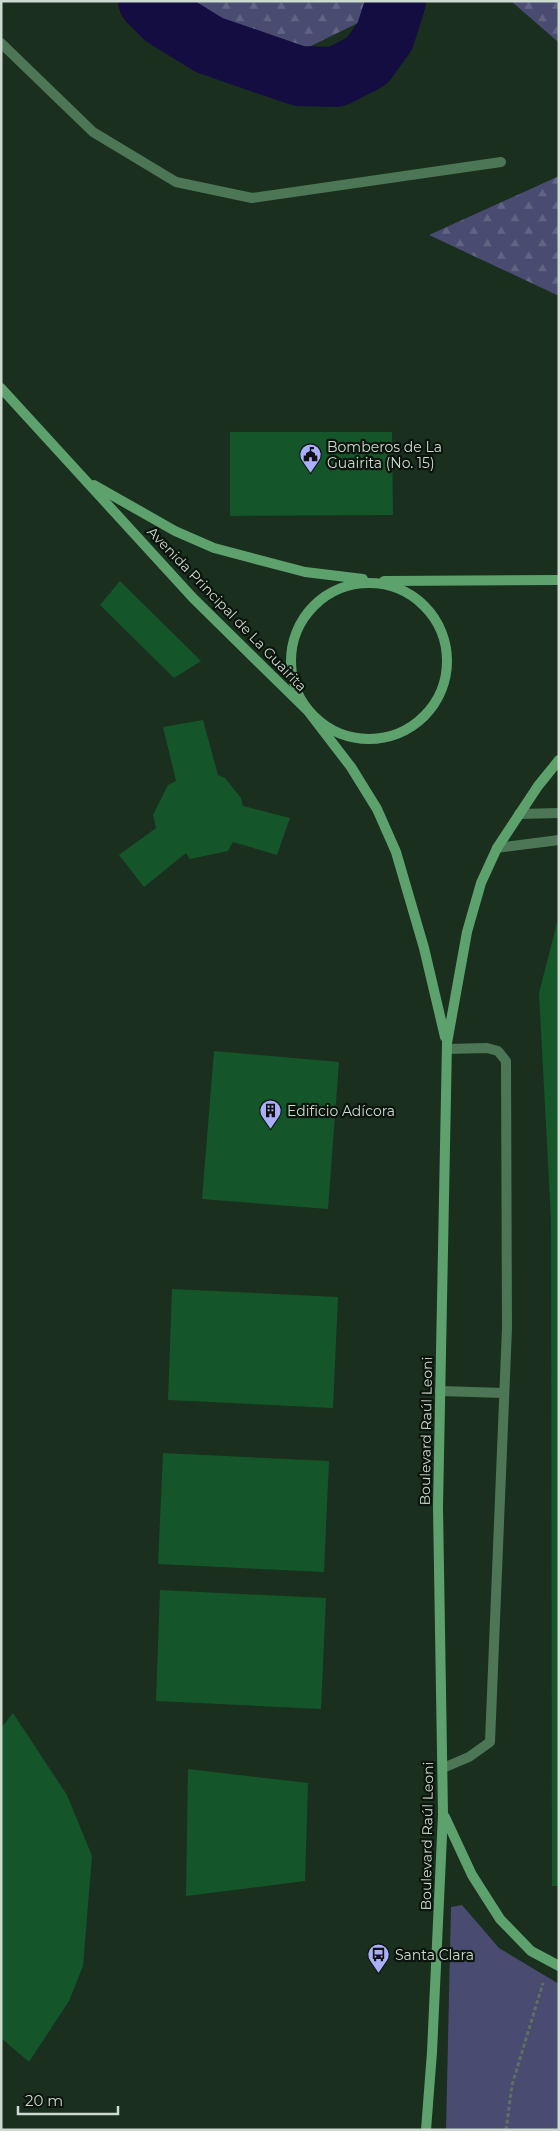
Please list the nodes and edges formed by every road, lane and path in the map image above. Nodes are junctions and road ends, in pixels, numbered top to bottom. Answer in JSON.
{"nodes":[{"id":1,"x":1,"y":44,"type":"edge"},
{"id":2,"x":501,"y":162,"type":"dead end"},
{"id":3,"x":1,"y":388,"type":"edge"},
{"id":4,"x":86,"y":481,"type":"junction"},
{"id":5,"x":559,"y":580,"type":"edge"},
{"id":6,"x":373,"y":581,"type":"junction"},
{"id":7,"x":308,"y":711,"type":"junction"},
{"id":8,"x":559,"y":760,"type":"edge"},
{"id":9,"x":559,"y":813,"type":"edge"},
{"id":10,"x":519,"y":814,"type":"junction"},
{"id":11,"x":559,"y":840,"type":"edge"},
{"id":12,"x":497,"y":848,"type":"junction"},
{"id":13,"x":447,"y":1046,"type":"junction"},
{"id":14,"x":440,"y":1391,"type":"junction"},
{"id":15,"x":504,"y":1393,"type":"junction"},
{"id":16,"x":443,"y":1768,"type":"junction"},
{"id":17,"x":443,"y":1814,"type":"junction"},
{"id":18,"x":559,"y":1966,"type":"edge"},
{"id":19,"x":544,"y":1982,"type":"dead end"},
{"id":20,"x":426,"y":2130,"type":"edge"},
{"id":21,"x":506,"y":2130,"type":"edge"}],
"edges":[{"from":1,"to":2,"type":"lane"},
{"from":3,"to":4,"type":"street","name":"Avenida Principal de La Guairita"},
{"from":4,"to":6,"type":"street","name":"Avenida Principal de La Guairita"},
{"from":4,"to":7,"type":"street","name":"Avenida Principal de La Guairita"},
{"from":5,"to":6,"type":"street","name":"Avenida Principal de La Guairita"},
{"from":6,"to":7,"type":"street","name":"Avenida Principal de La Guairita"},
{"from":6,"to":7,"type":"street","name":"Avenida Principal de La Guairita"},
{"from":7,"to":13,"type":"street","name":"Avenida Principal de La Guairita"},
{"from":8,"to":10,"type":"street","name":"Boulevard Raúl Leoni"},
{"from":9,"to":10,"type":"lane"},
{"from":10,"to":12,"type":"street","name":"Boulevard Raúl Leoni"},
{"from":11,"to":12,"type":"lane"},
{"from":12,"to":13,"type":"street","name":"Boulevard Raúl Leoni"},
{"from":13,"to":14,"type":"street","name":"Boulevard Raúl Leoni"},
{"from":13,"to":15,"type":"lane"},
{"from":14,"to":15,"type":"lane"},
{"from":14,"to":16,"type":"street","name":"Boulevard Raúl Leoni"},
{"from":15,"to":16,"type":"lane"},
{"from":16,"to":17,"type":"street","name":"Boulevard Raúl Leoni"},
{"from":17,"to":18,"type":"street"},
{"from":17,"to":20,"type":"street","name":"Boulevard Raúl Leoni"},
{"from":19,"to":21,"type":"path"}]}
